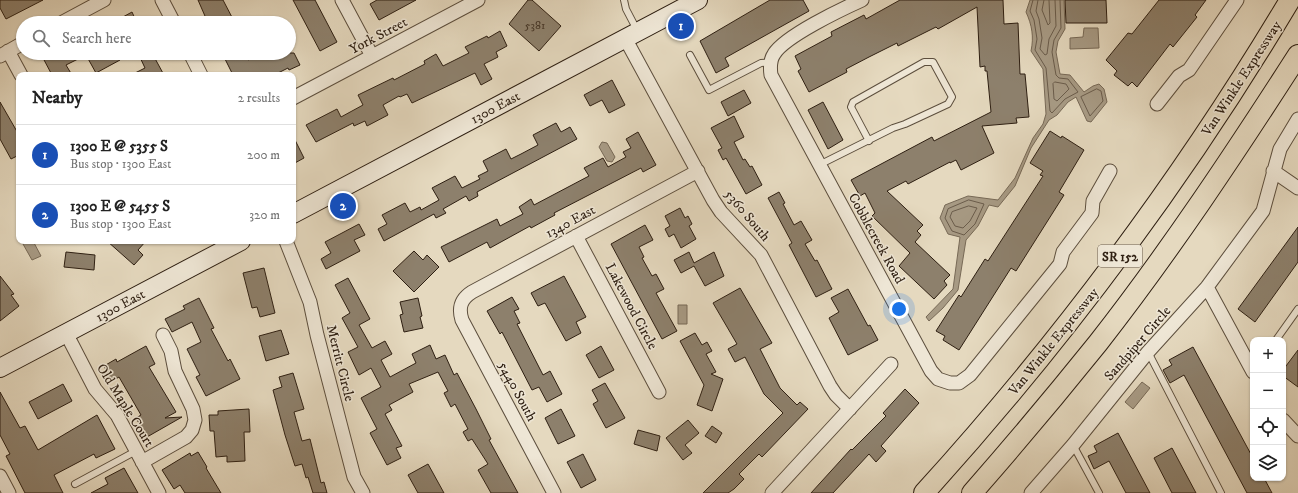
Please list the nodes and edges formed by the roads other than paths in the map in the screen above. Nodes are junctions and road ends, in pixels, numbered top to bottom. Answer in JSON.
{"nodes":[{"id":1,"x":104,"y":0,"type":"edge"},
{"id":2,"x":162,"y":0,"type":"edge"},
{"id":3,"x":342,"y":0,"type":"edge"},
{"id":4,"x":478,"y":0,"type":"edge"},
{"id":5,"x":624,"y":0,"type":"edge"},
{"id":6,"x":698,"y":0,"type":"edge"},
{"id":7,"x":862,"y":0,"type":"edge"},
{"id":8,"x":1238,"y":0,"type":"edge"},
{"id":9,"x":1290,"y":0,"type":"edge"},
{"id":10,"x":74,"y":16,"type":"edge"},
{"id":11,"x":170,"y":16,"type":"edge"},
{"id":12,"x":631,"y":35,"type":"junction"},
{"id":13,"x":16,"y":47,"type":"edge"},
{"id":14,"x":4,"y":54,"type":"edge"},
{"id":15,"x":690,"y":55,"type":"dead end"},
{"id":16,"x":1298,"y":55,"type":"edge"},
{"id":17,"x":372,"y":56,"type":"junction"},
{"id":18,"x":194,"y":60,"type":"edge"},
{"id":19,"x":771,"y":62,"type":"junction"},
{"id":20,"x":19,"y":72,"type":"edge"},
{"id":21,"x":200,"y":72,"type":"edge"},
{"id":22,"x":296,"y":96,"type":"edge"},
{"id":23,"x":1157,"y":104,"type":"dead end"},
{"id":24,"x":1298,"y":119,"type":"edge"},
{"id":25,"x":869,"y":141,"type":"junction"},
{"id":26,"x":819,"y":165,"type":"junction"},
{"id":27,"x":698,"y":171,"type":"junction"},
{"id":28,"x":1110,"y":171,"type":"dead end"},
{"id":29,"x":1273,"y":171,"type":"junction"},
{"id":30,"x":1298,"y":188,"type":"edge"},
{"id":31,"x":296,"y":212,"type":"edge"},
{"id":32,"x":576,"y":236,"type":"junction"},
{"id":33,"x":235,"y":244,"type":"edge"},
{"id":34,"x":287,"y":244,"type":"edge"},
{"id":35,"x":1207,"y":287,"type":"junction"},
{"id":36,"x":461,"y":303,"type":"joint"},
{"id":37,"x":1298,"y":309,"type":"edge"},
{"id":38,"x":66,"y":333,"type":"junction"},
{"id":39,"x":163,"y":335,"type":"dead end"},
{"id":40,"x":1278,"y":337,"type":"edge"},
{"id":41,"x":1148,"y":352,"type":"junction"},
{"id":42,"x":891,"y":364,"type":"dead end"},
{"id":43,"x":1250,"y":366,"type":"edge"},
{"id":44,"x":0,"y":368,"type":"edge"},
{"id":45,"x":659,"y":392,"type":"dead end"},
{"id":46,"x":850,"y":409,"type":"junction"},
{"id":47,"x":1286,"y":423,"type":"edge"},
{"id":48,"x":1298,"y":436,"type":"edge"},
{"id":49,"x":1073,"y":445,"type":"junction"},
{"id":50,"x":139,"y":456,"type":"junction"},
{"id":51,"x":0,"y":476,"type":"edge"},
{"id":52,"x":75,"y":484,"type":"dead end"},
{"id":53,"x":8,"y":493,"type":"edge"},
{"id":54,"x":159,"y":493,"type":"edge"},
{"id":55,"x":363,"y":493,"type":"edge"},
{"id":56,"x":554,"y":493,"type":"edge"},
{"id":57,"x":772,"y":493,"type":"edge"},
{"id":58,"x":924,"y":493,"type":"edge"},
{"id":59,"x":972,"y":493,"type":"edge"},
{"id":60,"x":1031,"y":493,"type":"edge"},
{"id":61,"x":1099,"y":493,"type":"edge"},
{"id":62,"x":1221,"y":493,"type":"edge"}],
"edges":[{"from":1,"to":10,"type":"street"},
{"from":2,"to":11,"type":"street"},
{"from":3,"to":17,"type":"street"},
{"from":4,"to":17,"type":"street","name":"York Street"},
{"from":5,"to":12,"type":"lane"},
{"from":6,"to":12,"type":"main road","name":"1300 East"},
{"from":7,"to":19,"type":"street"},
{"from":8,"to":23,"type":"street"},
{"from":9,"to":58,"type":"main road","name":"Van Winkle Expressway","number":"SR 152"},
{"from":12,"to":27,"type":"street","name":"5360 South"},
{"from":12,"to":31,"type":"main road","name":"1300 East"},
{"from":13,"to":14,"type":"street"},
{"from":14,"to":20,"type":"street"},
{"from":15,"to":19,"type":"lane"},
{"from":16,"to":59,"type":"main road","number":"SR 152"},
{"from":17,"to":22,"type":"street","name":"York Street"},
{"from":18,"to":21,"type":"street"},
{"from":19,"to":26,"type":"street","name":"Cobblecreek Road"},
{"from":24,"to":29,"type":"street","name":"Sandpiper Circle"},
{"from":25,"to":25,"type":"lane"},
{"from":25,"to":26,"type":"lane"},
{"from":26,"to":28,"type":"street","name":"Cobblecreek Road"},
{"from":27,"to":32,"type":"street","name":"1340 East"},
{"from":27,"to":46,"type":"street","name":"5360 South"},
{"from":29,"to":30,"type":"street"},
{"from":29,"to":35,"type":"street","name":"Sandpiper Circle"},
{"from":32,"to":36,"type":"street","name":"1340 East"},
{"from":32,"to":45,"type":"street","name":"Lakewood Circle"},
{"from":33,"to":38,"type":"main road","name":"1300 East"},
{"from":34,"to":55,"type":"street","name":"Merritt Circle"},
{"from":35,"to":41,"type":"street","name":"Sandpiper Circle"},
{"from":35,"to":43,"type":"street"},
{"from":36,"to":56,"type":"street","name":"5440 South"},
{"from":37,"to":40,"type":"lane"},
{"from":38,"to":44,"type":"main road","name":"1300 East"},
{"from":38,"to":50,"type":"street","name":"Old Maple Court"},
{"from":39,"to":50,"type":"street"},
{"from":41,"to":49,"type":"street","name":"Sandpiper Circle"},
{"from":41,"to":62,"type":"lane"},
{"from":42,"to":46,"type":"street"},
{"from":46,"to":57,"type":"street"},
{"from":47,"to":48,"type":"street"},
{"from":49,"to":60,"type":"street","name":"Sandpiper Circle"},
{"from":49,"to":61,"type":"lane"},
{"from":50,"to":52,"type":"lane"},
{"from":50,"to":54,"type":"street","name":"Old Maple Court"},
{"from":51,"to":53,"type":"street"}]}
